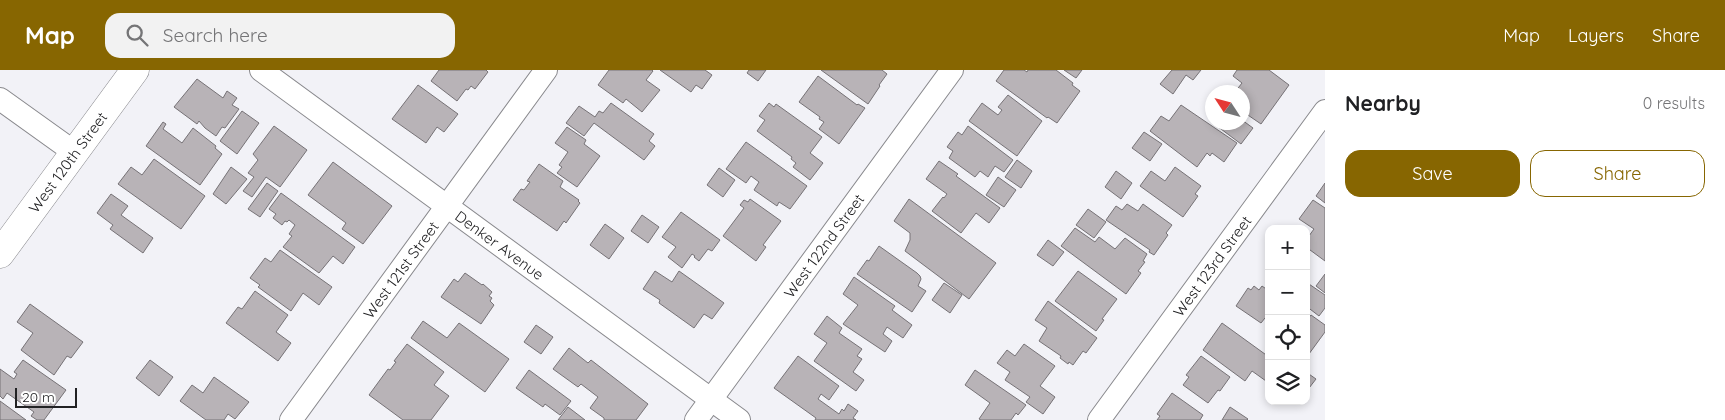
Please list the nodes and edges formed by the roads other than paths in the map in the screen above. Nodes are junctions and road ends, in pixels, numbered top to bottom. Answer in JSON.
{"nodes":[{"id":1,"x":135,"y":70,"type":"edge"},
{"id":2,"x":261,"y":70,"type":"edge"},
{"id":3,"x":546,"y":70,"type":"edge"},
{"id":4,"x":952,"y":70,"type":"edge"},
{"id":5,"x":0,"y":99,"type":"edge"},
{"id":6,"x":1325,"y":111,"type":"edge"},
{"id":7,"x":74,"y":152,"type":"junction"},
{"id":8,"x":446,"y":206,"type":"junction"},
{"id":9,"x":0,"y":254,"type":"edge"},
{"id":10,"x":711,"y":399,"type":"junction"},
{"id":11,"x":292,"y":420,"type":"edge"},
{"id":12,"x":696,"y":420,"type":"edge"},
{"id":13,"x":739,"y":420,"type":"edge"},
{"id":14,"x":1099,"y":420,"type":"edge"}],
"edges":[{"from":1,"to":7,"type":"street","name":"West 120th Street"},
{"from":2,"to":8,"type":"street","name":"Denker Avenue"},
{"from":3,"to":8,"type":"street","name":"West 121st Street"},
{"from":4,"to":10,"type":"street","name":"West 122nd Street"},
{"from":5,"to":7,"type":"street"},
{"from":6,"to":14,"type":"street","name":"West 123rd Street"},
{"from":7,"to":9,"type":"street","name":"West 120th Street"},
{"from":8,"to":10,"type":"street","name":"Denker Avenue"},
{"from":8,"to":11,"type":"street","name":"West 121st Street"},
{"from":10,"to":12,"type":"street","name":"West 122nd Street"},
{"from":10,"to":13,"type":"street","name":"Denker Avenue"}]}
